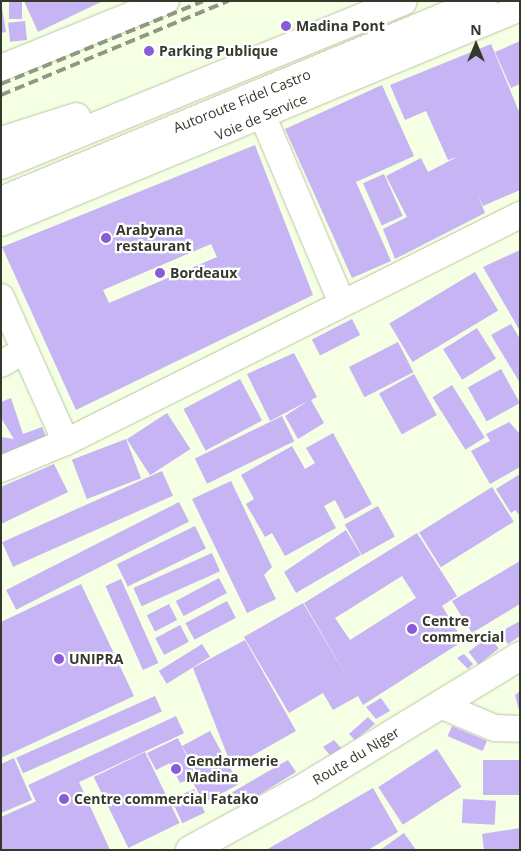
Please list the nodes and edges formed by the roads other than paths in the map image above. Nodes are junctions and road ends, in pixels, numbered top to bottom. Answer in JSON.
{"nodes":[{"id":1,"x":166,"y":1,"type":"edge"},
{"id":2,"x":404,"y":1,"type":"edge"},
{"id":3,"x":483,"y":1,"type":"edge"},
{"id":4,"x":520,"y":8,"type":"edge"},
{"id":5,"x":255,"y":62,"type":"junction"},
{"id":6,"x":1,"y":68,"type":"edge"},
{"id":7,"x":263,"y":117,"type":"junction"},
{"id":8,"x":1,"y":141,"type":"edge"},
{"id":9,"x":1,"y":165,"type":"edge"},
{"id":10,"x":1,"y":201,"type":"edge"},
{"id":11,"x":520,"y":215,"type":"edge"},
{"id":12,"x":1,"y":223,"type":"edge"},
{"id":13,"x":1,"y":297,"type":"edge"},
{"id":14,"x":341,"y":301,"type":"junction"},
{"id":15,"x":12,"y":358,"type":"edge"},
{"id":16,"x":66,"y":442,"type":"junction"},
{"id":17,"x":1,"y":469,"type":"edge"},
{"id":18,"x":520,"y":656,"type":"edge"},
{"id":19,"x":440,"y":705,"type":"junction"},
{"id":20,"x":520,"y":729,"type":"edge"},
{"id":21,"x":217,"y":843,"type":"edge"},
{"id":22,"x":190,"y":850,"type":"edge"}],
"edges":[{"from":1,"to":6,"type":"street"},
{"from":2,"to":5,"type":"main road"},
{"from":3,"to":10,"type":"main road","name":"Autoroute Fidel Castro"},
{"from":4,"to":7,"type":"street","name":"Voie de Service"},
{"from":5,"to":8,"type":"main road"},
{"from":5,"to":9,"type":"main road"},
{"from":7,"to":12,"type":"street","name":"Voie de Service"},
{"from":7,"to":14,"type":"street"},
{"from":11,"to":14,"type":"street"},
{"from":13,"to":15,"type":"street"},
{"from":14,"to":16,"type":"street"},
{"from":15,"to":16,"type":"street"},
{"from":16,"to":17,"type":"street"},
{"from":18,"to":19,"type":"main road","name":"Route du Niger"},
{"from":19,"to":20,"type":"street"},
{"from":19,"to":21,"type":"main road","name":"Route du Niger"},
{"from":21,"to":22,"type":"main road","name":"Route du Niger"}]}
